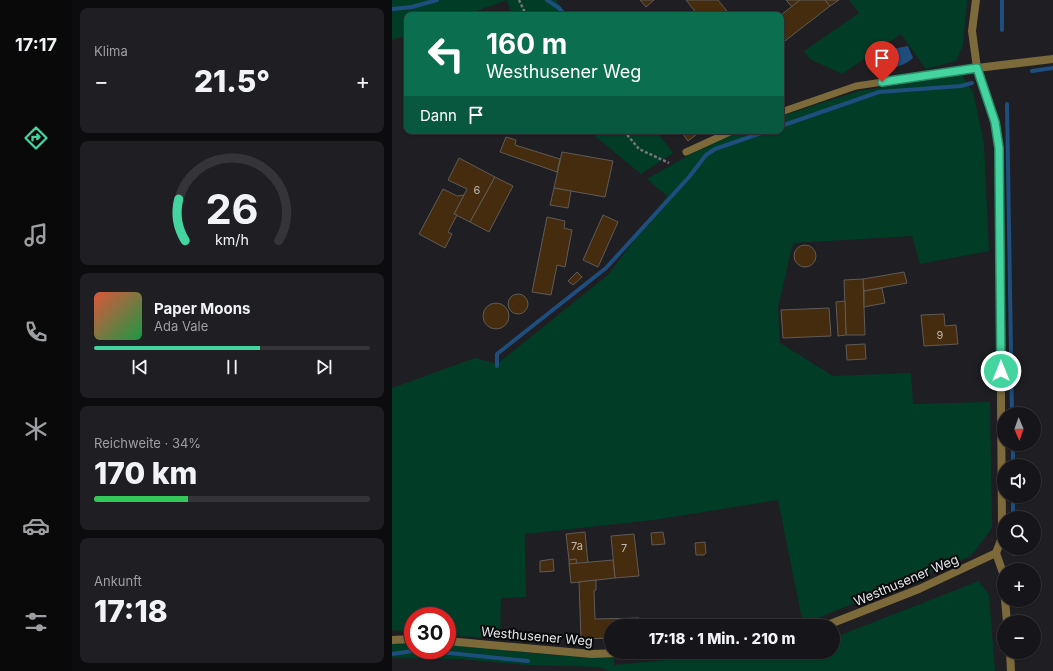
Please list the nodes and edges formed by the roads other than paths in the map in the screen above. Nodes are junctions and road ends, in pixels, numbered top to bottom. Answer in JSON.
{"nodes":[{"id":1,"x":976,"y":0,"type":"edge"},
{"id":2,"x":1053,"y":59,"type":"edge"},
{"id":3,"x":977,"y":68,"type":"junction"},
{"id":4,"x":784,"y":111,"type":"edge"},
{"id":5,"x":725,"y":134,"type":"edge"},
{"id":6,"x":686,"y":152,"type":"dead end"},
{"id":7,"x":996,"y":553,"type":"junction"},
{"id":8,"x":1000,"y":563,"type":"edge"},
{"id":9,"x":840,"y":620,"type":"edge"},
{"id":10,"x":404,"y":639,"type":"edge"},
{"id":11,"x":392,"y":640,"type":"edge"},
{"id":12,"x":456,"y":641,"type":"edge"},
{"id":13,"x":604,"y":654,"type":"edge"},
{"id":14,"x":1010,"y":659,"type":"edge"},
{"id":15,"x":1011,"y":671,"type":"edge"}],
"edges":[{"from":1,"to":3,"type":"street"},
{"from":2,"to":3,"type":"street"},
{"from":3,"to":4,"type":"lane"},
{"from":3,"to":7,"type":"street"},
{"from":5,"to":6,"type":"lane"},
{"from":7,"to":8,"type":"street"},
{"from":7,"to":9,"type":"street","name":"Westhusener Weg"},
{"from":10,"to":11,"type":"street"},
{"from":12,"to":13,"type":"street","name":"Westhusener Weg"},
{"from":14,"to":15,"type":"street"}]}
